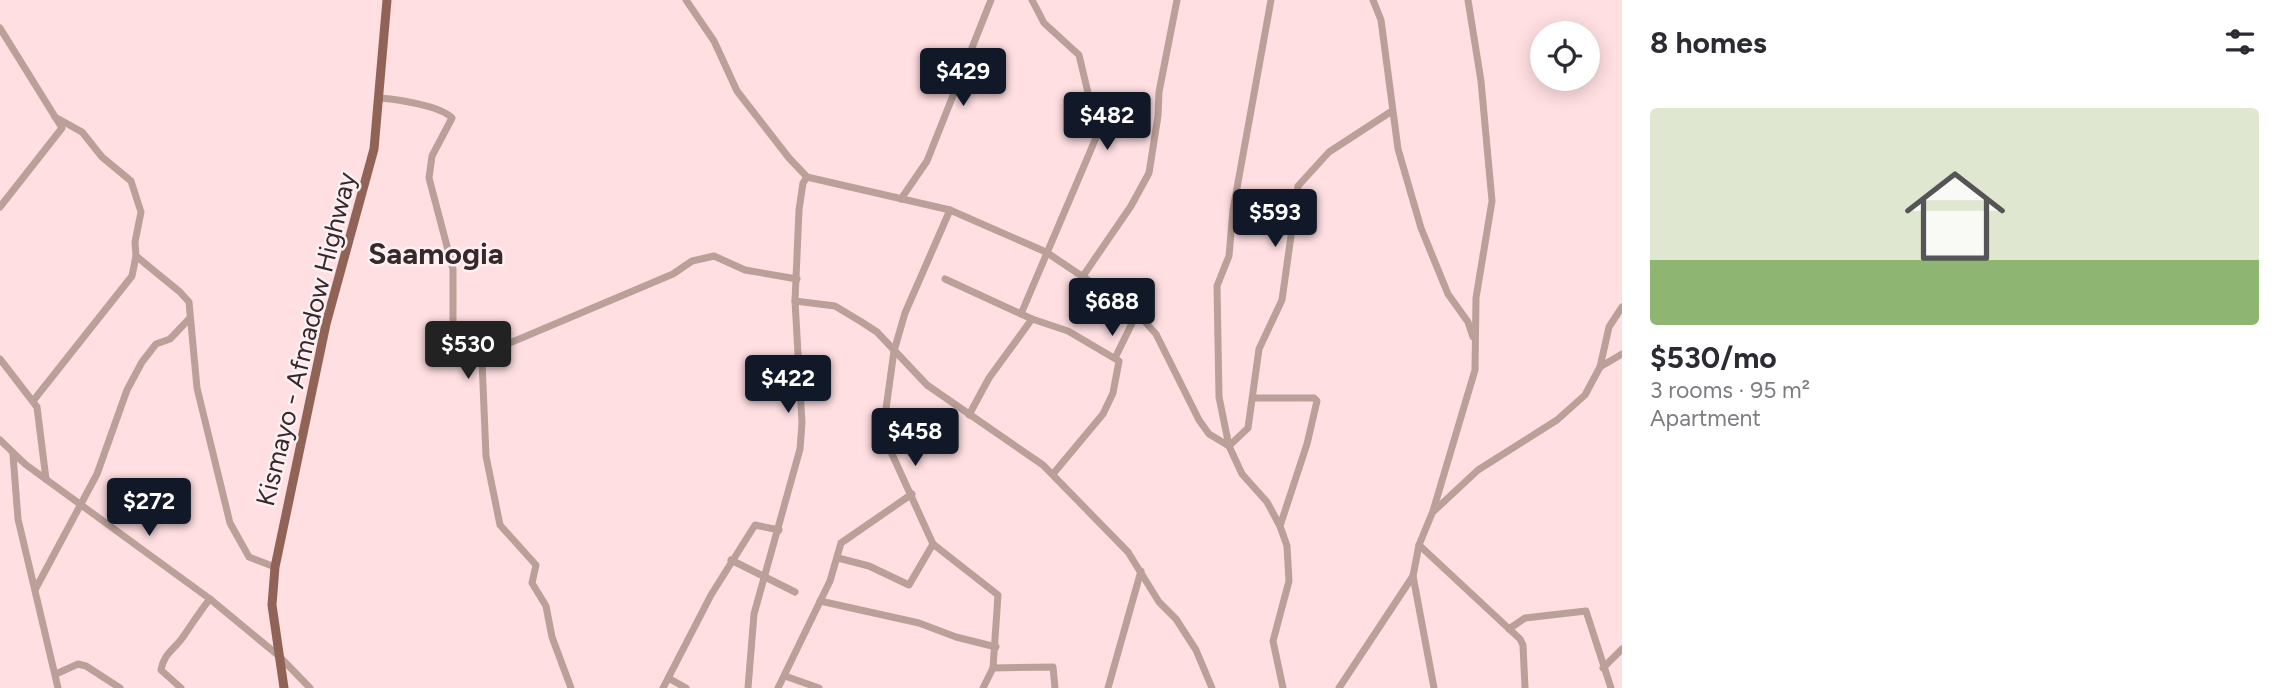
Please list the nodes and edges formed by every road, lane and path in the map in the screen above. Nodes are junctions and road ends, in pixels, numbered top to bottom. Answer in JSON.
{"nodes":[{"id":1,"x":387,"y":0,"type":"edge"},
{"id":2,"x":686,"y":0,"type":"edge"},
{"id":3,"x":991,"y":0,"type":"edge"},
{"id":4,"x":1032,"y":0,"type":"edge"},
{"id":5,"x":1177,"y":0,"type":"edge"},
{"id":6,"x":1271,"y":0,"type":"edge"},
{"id":7,"x":1373,"y":0,"type":"edge"},
{"id":8,"x":1468,"y":0,"type":"edge"},
{"id":9,"x":0,"y":27,"type":"edge"},
{"id":10,"x":380,"y":98,"type":"junction"},
{"id":11,"x":1392,"y":111,"type":"junction"},
{"id":12,"x":55,"y":117,"type":"junction"},
{"id":13,"x":807,"y":177,"type":"junction"},
{"id":14,"x":901,"y":199,"type":"junction"},
{"id":15,"x":0,"y":207,"type":"edge"},
{"id":16,"x":950,"y":210,"type":"junction"},
{"id":17,"x":1046,"y":251,"type":"junction"},
{"id":18,"x":135,"y":256,"type":"junction"},
{"id":19,"x":1083,"y":276,"type":"junction"},
{"id":20,"x":797,"y":279,"type":"junction"},
{"id":21,"x":945,"y":279,"type":"dead end"},
{"id":22,"x":795,"y":301,"type":"junction"},
{"id":23,"x":1622,"y":307,"type":"edge"},
{"id":24,"x":1137,"y":313,"type":"junction"},
{"id":25,"x":1021,"y":314,"type":"junction"},
{"id":26,"x":1032,"y":318,"type":"junction"},
{"id":27,"x":189,"y":319,"type":"junction"},
{"id":28,"x":1475,"y":344,"type":"junction"},
{"id":29,"x":478,"y":349,"type":"junction"},
{"id":30,"x":894,"y":351,"type":"junction"},
{"id":31,"x":1622,"y":354,"type":"edge"},
{"id":32,"x":1116,"y":356,"type":"junction"},
{"id":33,"x":0,"y":359,"type":"edge"},
{"id":34,"x":1600,"y":367,"type":"junction"},
{"id":35,"x":1254,"y":398,"type":"junction"},
{"id":36,"x":33,"y":401,"type":"junction"},
{"id":37,"x":969,"y":415,"type":"junction"},
{"id":38,"x":0,"y":440,"type":"edge"},
{"id":39,"x":1229,"y":446,"type":"junction"},
{"id":40,"x":13,"y":455,"type":"junction"},
{"id":41,"x":1053,"y":474,"type":"junction"},
{"id":42,"x":46,"y":479,"type":"junction"},
{"id":43,"x":912,"y":494,"type":"junction"},
{"id":44,"x":80,"y":503,"type":"junction"},
{"id":45,"x":1433,"y":511,"type":"junction"},
{"id":46,"x":1280,"y":526,"type":"junction"},
{"id":47,"x":779,"y":530,"type":"junction"},
{"id":48,"x":933,"y":544,"type":"junction"},
{"id":49,"x":1419,"y":545,"type":"junction"},
{"id":50,"x":838,"y":558,"type":"junction"},
{"id":51,"x":731,"y":560,"type":"junction"},
{"id":52,"x":275,"y":567,"type":"junction"},
{"id":53,"x":1141,"y":570,"type":"junction"},
{"id":54,"x":765,"y":575,"type":"junction"},
{"id":55,"x":1413,"y":576,"type":"junction"},
{"id":56,"x":36,"y":588,"type":"junction"},
{"id":57,"x":795,"y":592,"type":"dead end"},
{"id":58,"x":210,"y":599,"type":"junction"},
{"id":59,"x":820,"y":601,"type":"junction"},
{"id":60,"x":1509,"y":629,"type":"junction"},
{"id":61,"x":996,"y":647,"type":"junction"},
{"id":62,"x":1622,"y":649,"type":"edge"},
{"id":63,"x":278,"y":656,"type":"junction"},
{"id":64,"x":993,"y":668,"type":"junction"},
{"id":65,"x":1603,"y":668,"type":"junction"},
{"id":66,"x":56,"y":674,"type":"junction"},
{"id":67,"x":785,"y":676,"type":"junction"},
{"id":68,"x":670,"y":679,"type":"junction"},
{"id":69,"x":58,"y":688,"type":"edge"},
{"id":70,"x":120,"y":688,"type":"edge"},
{"id":71,"x":181,"y":688,"type":"edge"},
{"id":72,"x":284,"y":688,"type":"edge"},
{"id":73,"x":310,"y":688,"type":"edge"},
{"id":74,"x":571,"y":688,"type":"edge"},
{"id":75,"x":663,"y":688,"type":"edge"},
{"id":76,"x":686,"y":688,"type":"edge"},
{"id":77,"x":748,"y":688,"type":"edge"},
{"id":78,"x":778,"y":688,"type":"edge"},
{"id":79,"x":819,"y":688,"type":"edge"},
{"id":80,"x":983,"y":688,"type":"edge"},
{"id":81,"x":1055,"y":688,"type":"edge"},
{"id":82,"x":1108,"y":688,"type":"edge"},
{"id":83,"x":1212,"y":688,"type":"edge"},
{"id":84,"x":1283,"y":688,"type":"edge"},
{"id":85,"x":1339,"y":688,"type":"edge"},
{"id":86,"x":1434,"y":688,"type":"edge"},
{"id":87,"x":1525,"y":688,"type":"edge"},
{"id":88,"x":1611,"y":688,"type":"edge"}],
"edges":[{"from":1,"to":10,"type":"main road","name":"Kismayo - Afmadow Highway"},
{"from":2,"to":13,"type":"street"},
{"from":3,"to":14,"type":"street"},
{"from":4,"to":17,"type":"street"},
{"from":5,"to":19,"type":"street"},
{"from":6,"to":39,"type":"street"},
{"from":7,"to":11,"type":"street"},
{"from":8,"to":28,"type":"street"},
{"from":9,"to":12,"type":"street"},
{"from":10,"to":29,"type":"street"},
{"from":10,"to":52,"type":"main road","name":"Kismayo - Afmadow Highway"},
{"from":11,"to":28,"type":"street"},
{"from":11,"to":35,"type":"street"},
{"from":12,"to":15,"type":"street"},
{"from":12,"to":18,"type":"street"},
{"from":13,"to":14,"type":"street"},
{"from":13,"to":20,"type":"street"},
{"from":14,"to":16,"type":"street"},
{"from":16,"to":17,"type":"street"},
{"from":16,"to":30,"type":"street"},
{"from":17,"to":19,"type":"street"},
{"from":17,"to":25,"type":"street"},
{"from":18,"to":27,"type":"street"},
{"from":18,"to":36,"type":"street"},
{"from":19,"to":24,"type":"street"},
{"from":20,"to":22,"type":"street"},
{"from":20,"to":29,"type":"street"},
{"from":21,"to":25,"type":"street"},
{"from":22,"to":30,"type":"street"},
{"from":22,"to":47,"type":"street"},
{"from":23,"to":34,"type":"street"},
{"from":24,"to":32,"type":"street"},
{"from":24,"to":39,"type":"street"},
{"from":25,"to":26,"type":"street"},
{"from":26,"to":32,"type":"street"},
{"from":26,"to":37,"type":"street"},
{"from":27,"to":44,"type":"street"},
{"from":27,"to":52,"type":"street"},
{"from":28,"to":45,"type":"street"},
{"from":29,"to":74,"type":"street"},
{"from":30,"to":37,"type":"street"},
{"from":30,"to":43,"type":"street"},
{"from":31,"to":34,"type":"street"},
{"from":32,"to":41,"type":"street"},
{"from":33,"to":36,"type":"street"},
{"from":34,"to":45,"type":"street"},
{"from":35,"to":39,"type":"street"},
{"from":35,"to":46,"type":"street"},
{"from":36,"to":42,"type":"street"},
{"from":37,"to":41,"type":"street"},
{"from":38,"to":40,"type":"street"},
{"from":39,"to":46,"type":"street"},
{"from":40,"to":42,"type":"street"},
{"from":40,"to":56,"type":"street"},
{"from":41,"to":53,"type":"street"},
{"from":42,"to":44,"type":"street"},
{"from":43,"to":48,"type":"street"},
{"from":43,"to":50,"type":"street"},
{"from":44,"to":56,"type":"street"},
{"from":44,"to":58,"type":"street"},
{"from":45,"to":49,"type":"street"},
{"from":46,"to":84,"type":"street"},
{"from":47,"to":51,"type":"street"},
{"from":47,"to":54,"type":"street"},
{"from":48,"to":50,"type":"street"},
{"from":48,"to":61,"type":"street"},
{"from":49,"to":55,"type":"street"},
{"from":49,"to":60,"type":"street"},
{"from":50,"to":59,"type":"street"},
{"from":51,"to":54,"type":"street"},
{"from":51,"to":68,"type":"street"},
{"from":52,"to":63,"type":"main road","name":"Kismayo - Afmadow Highway"},
{"from":53,"to":82,"type":"street"},
{"from":53,"to":83,"type":"street"},
{"from":54,"to":57,"type":"street"},
{"from":54,"to":77,"type":"street"},
{"from":55,"to":85,"type":"street"},
{"from":55,"to":86,"type":"street"},
{"from":56,"to":66,"type":"street"},
{"from":58,"to":63,"type":"street"},
{"from":58,"to":71,"type":"street"},
{"from":59,"to":61,"type":"street"},
{"from":59,"to":67,"type":"street"},
{"from":60,"to":65,"type":"street"},
{"from":60,"to":87,"type":"street"},
{"from":61,"to":64,"type":"street"},
{"from":62,"to":65,"type":"street"},
{"from":63,"to":72,"type":"main road","name":"Kismayo - Afmadow Highway"},
{"from":63,"to":73,"type":"street"},
{"from":64,"to":80,"type":"street"},
{"from":64,"to":81,"type":"street"},
{"from":65,"to":88,"type":"street"},
{"from":66,"to":69,"type":"street"},
{"from":66,"to":70,"type":"street"},
{"from":67,"to":78,"type":"street"},
{"from":67,"to":79,"type":"street"},
{"from":68,"to":75,"type":"street"},
{"from":68,"to":76,"type":"street"}]}
